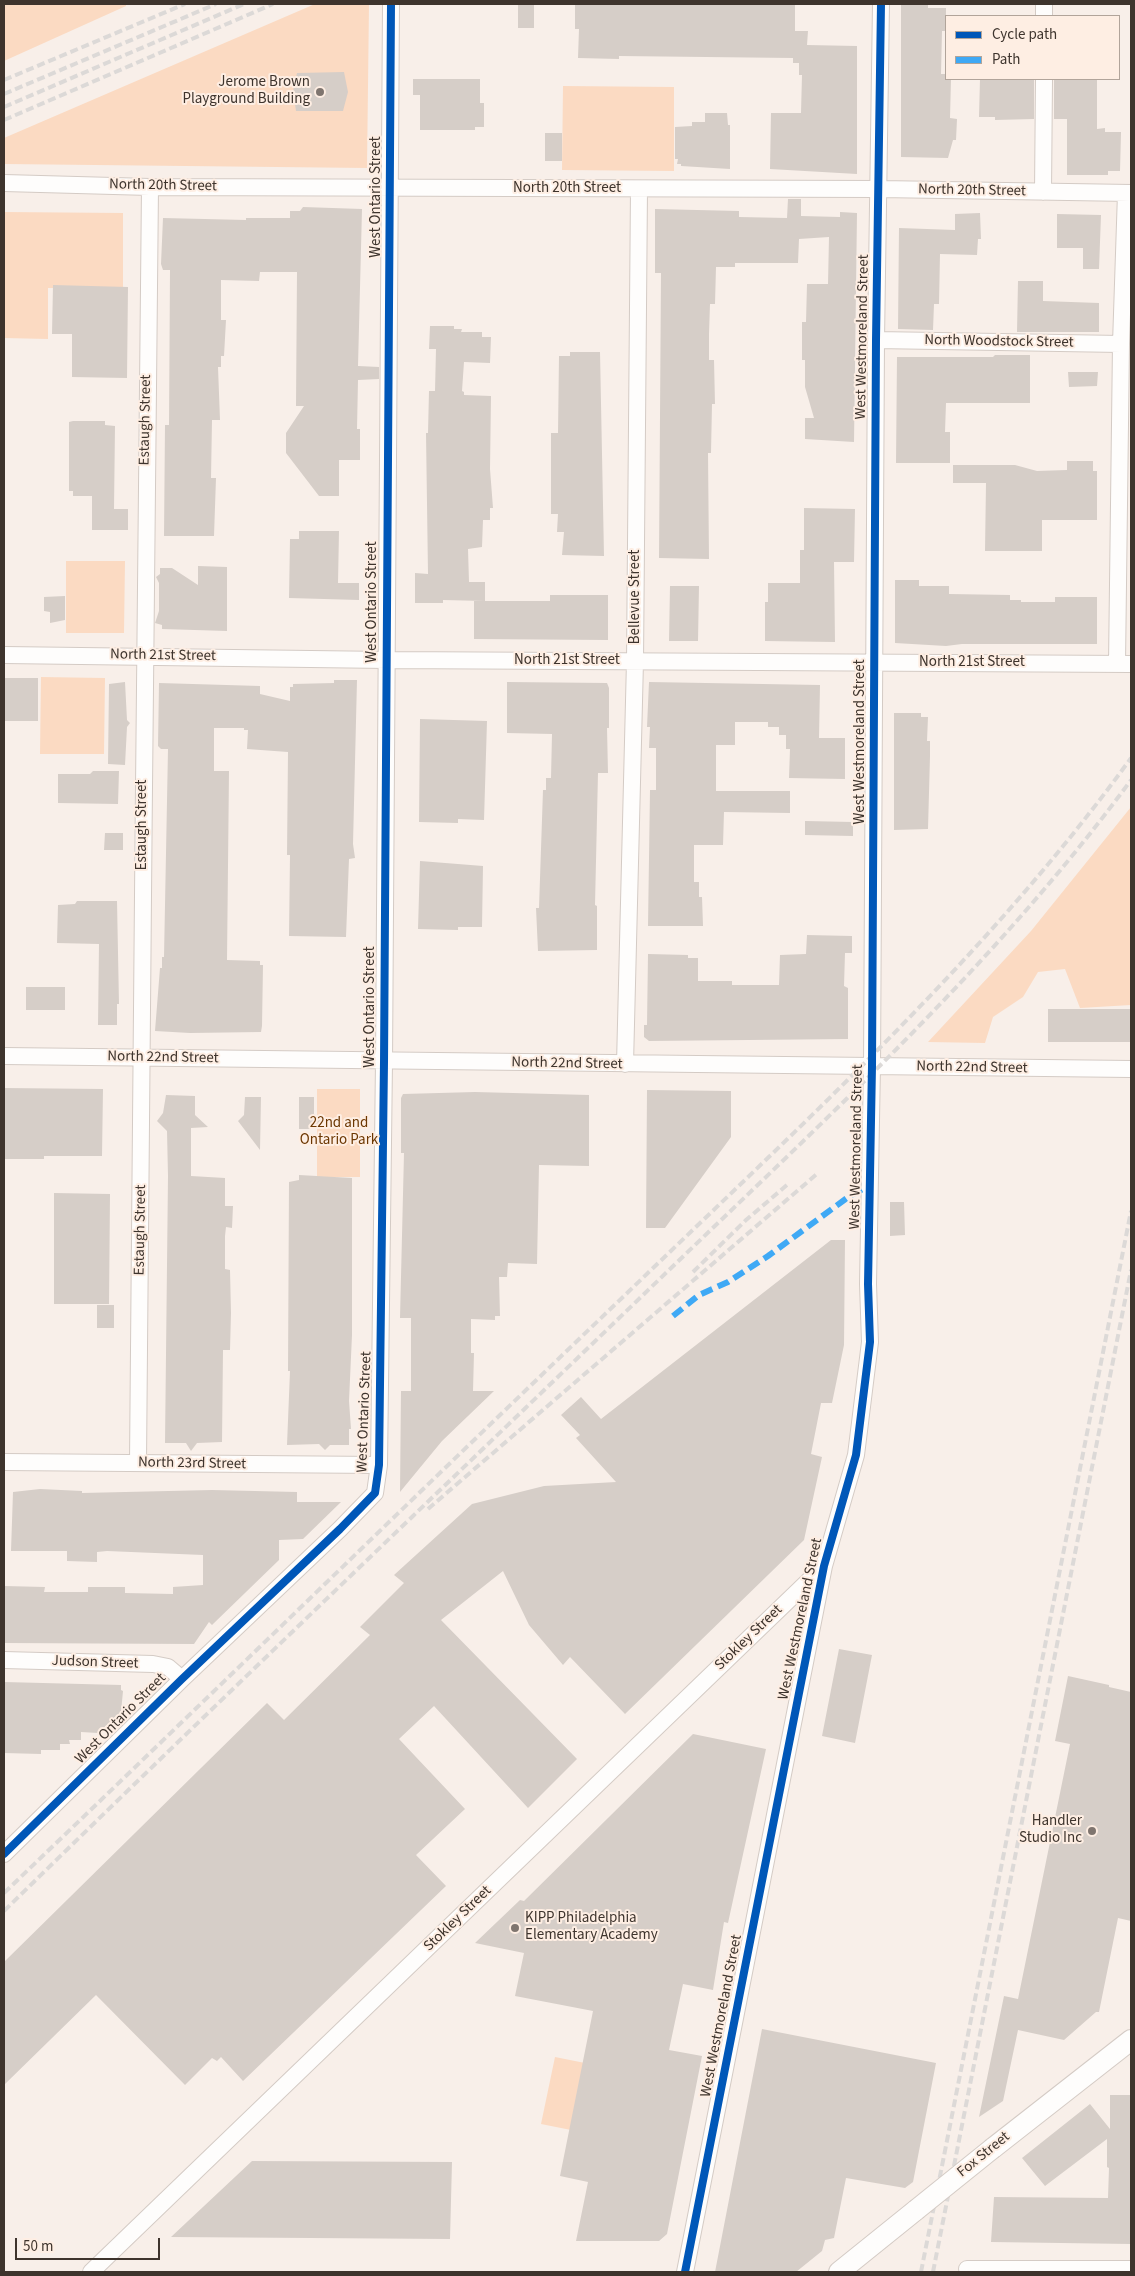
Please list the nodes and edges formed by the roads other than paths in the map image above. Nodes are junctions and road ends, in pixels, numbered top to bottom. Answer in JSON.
{"nodes":[{"id":1,"x":390,"y":4,"type":"edge"},
{"id":2,"x":881,"y":4,"type":"edge"},
{"id":3,"x":1044,"y":80,"type":"edge"},
{"id":4,"x":4,"y":183,"type":"edge"},
{"id":5,"x":150,"y":187,"type":"junction"},
{"id":6,"x":391,"y":188,"type":"junction"},
{"id":7,"x":639,"y":189,"type":"junction"},
{"id":8,"x":880,"y":189,"type":"junction"},
{"id":9,"x":1043,"y":192,"type":"junction"},
{"id":10,"x":1129,"y":193,"type":"edge"},
{"id":11,"x":876,"y":340,"type":"junction"},
{"id":12,"x":1121,"y":344,"type":"junction"},
{"id":13,"x":4,"y":655,"type":"edge"},
{"id":14,"x":143,"y":656,"type":"junction"},
{"id":15,"x":387,"y":660,"type":"junction"},
{"id":16,"x":635,"y":661,"type":"junction"},
{"id":17,"x":875,"y":662,"type":"junction"},
{"id":18,"x":1124,"y":664,"type":"edge"},
{"id":19,"x":4,"y":1056,"type":"edge"},
{"id":20,"x":143,"y":1057,"type":"junction"},
{"id":21,"x":384,"y":1062,"type":"junction"},
{"id":22,"x":625,"y":1064,"type":"junction"},
{"id":23,"x":872,"y":1066,"type":"junction"},
{"id":24,"x":1131,"y":1069,"type":"edge"},
{"id":25,"x":4,"y":1462,"type":"edge"},
{"id":26,"x":138,"y":1463,"type":"junction"},
{"id":27,"x":379,"y":1465,"type":"junction"},
{"id":28,"x":824,"y":1566,"type":"junction"},
{"id":29,"x":4,"y":1660,"type":"edge"},
{"id":30,"x":182,"y":1679,"type":"junction"},
{"id":31,"x":4,"y":1854,"type":"edge"},
{"id":32,"x":1131,"y":2040,"type":"edge"},
{"id":33,"x":967,"y":2269,"type":"dead end"},
{"id":34,"x":1131,"y":2269,"type":"edge"},
{"id":35,"x":1026,"y":2270,"type":"edge"},
{"id":36,"x":91,"y":2272,"type":"edge"},
{"id":37,"x":685,"y":2272,"type":"edge"},
{"id":38,"x":839,"y":2272,"type":"edge"}],
"edges":[{"from":1,"to":6,"type":"street","name":"West Ontario Street"},
{"from":2,"to":8,"type":"street","name":"West Westmoreland Street"},
{"from":3,"to":9,"type":"street"},
{"from":4,"to":5,"type":"street","name":"North 20th Street"},
{"from":5,"to":6,"type":"street","name":"North 20th Street"},
{"from":5,"to":14,"type":"street","name":"Estaugh Street"},
{"from":6,"to":7,"type":"street","name":"North 20th Street"},
{"from":6,"to":15,"type":"street","name":"West Ontario Street"},
{"from":7,"to":8,"type":"street","name":"North 20th Street"},
{"from":7,"to":16,"type":"street","name":"Bellevue Street"},
{"from":8,"to":9,"type":"street","name":"North 20th Street"},
{"from":8,"to":11,"type":"street","name":"West Westmoreland Street"},
{"from":9,"to":10,"type":"street","name":"North 20th Street"},
{"from":10,"to":12,"type":"street"},
{"from":11,"to":12,"type":"street","name":"North Woodstock Street"},
{"from":11,"to":17,"type":"street","name":"West Westmoreland Street"},
{"from":12,"to":18,"type":"street"},
{"from":13,"to":14,"type":"street","name":"North 21st Street"},
{"from":14,"to":15,"type":"street","name":"North 21st Street"},
{"from":14,"to":20,"type":"street","name":"Estaugh Street"},
{"from":15,"to":16,"type":"street","name":"North 21st Street"},
{"from":15,"to":21,"type":"street","name":"West Ontario Street"},
{"from":16,"to":17,"type":"street","name":"North 21st Street"},
{"from":16,"to":22,"type":"street","name":"Bellevue Street"},
{"from":17,"to":18,"type":"street","name":"North 21st Street"},
{"from":17,"to":23,"type":"street","name":"West Westmoreland Street"},
{"from":19,"to":20,"type":"street","name":"North 22nd Street"},
{"from":20,"to":21,"type":"street","name":"North 22nd Street"},
{"from":20,"to":26,"type":"street","name":"Estaugh Street"},
{"from":21,"to":22,"type":"street","name":"North 22nd Street"},
{"from":21,"to":27,"type":"street","name":"West Ontario Street"},
{"from":22,"to":23,"type":"street","name":"North 22nd Street"},
{"from":23,"to":24,"type":"street","name":"North 22nd Street"},
{"from":23,"to":28,"type":"street","name":"West Westmoreland Street"},
{"from":25,"to":26,"type":"street","name":"North 23rd Street"},
{"from":26,"to":27,"type":"street","name":"North 23rd Street"},
{"from":27,"to":30,"type":"street","name":"West Ontario Street"},
{"from":28,"to":36,"type":"street","name":"Stokley Street"},
{"from":28,"to":37,"type":"street","name":"West Westmoreland Street"},
{"from":29,"to":30,"type":"street","name":"Judson Street"},
{"from":30,"to":31,"type":"street","name":"West Ontario Street"},
{"from":32,"to":38,"type":"street","name":"Fox Street","bridge":true},
{"from":33,"to":35,"type":"street"},
{"from":34,"to":35,"type":"street"}]}
